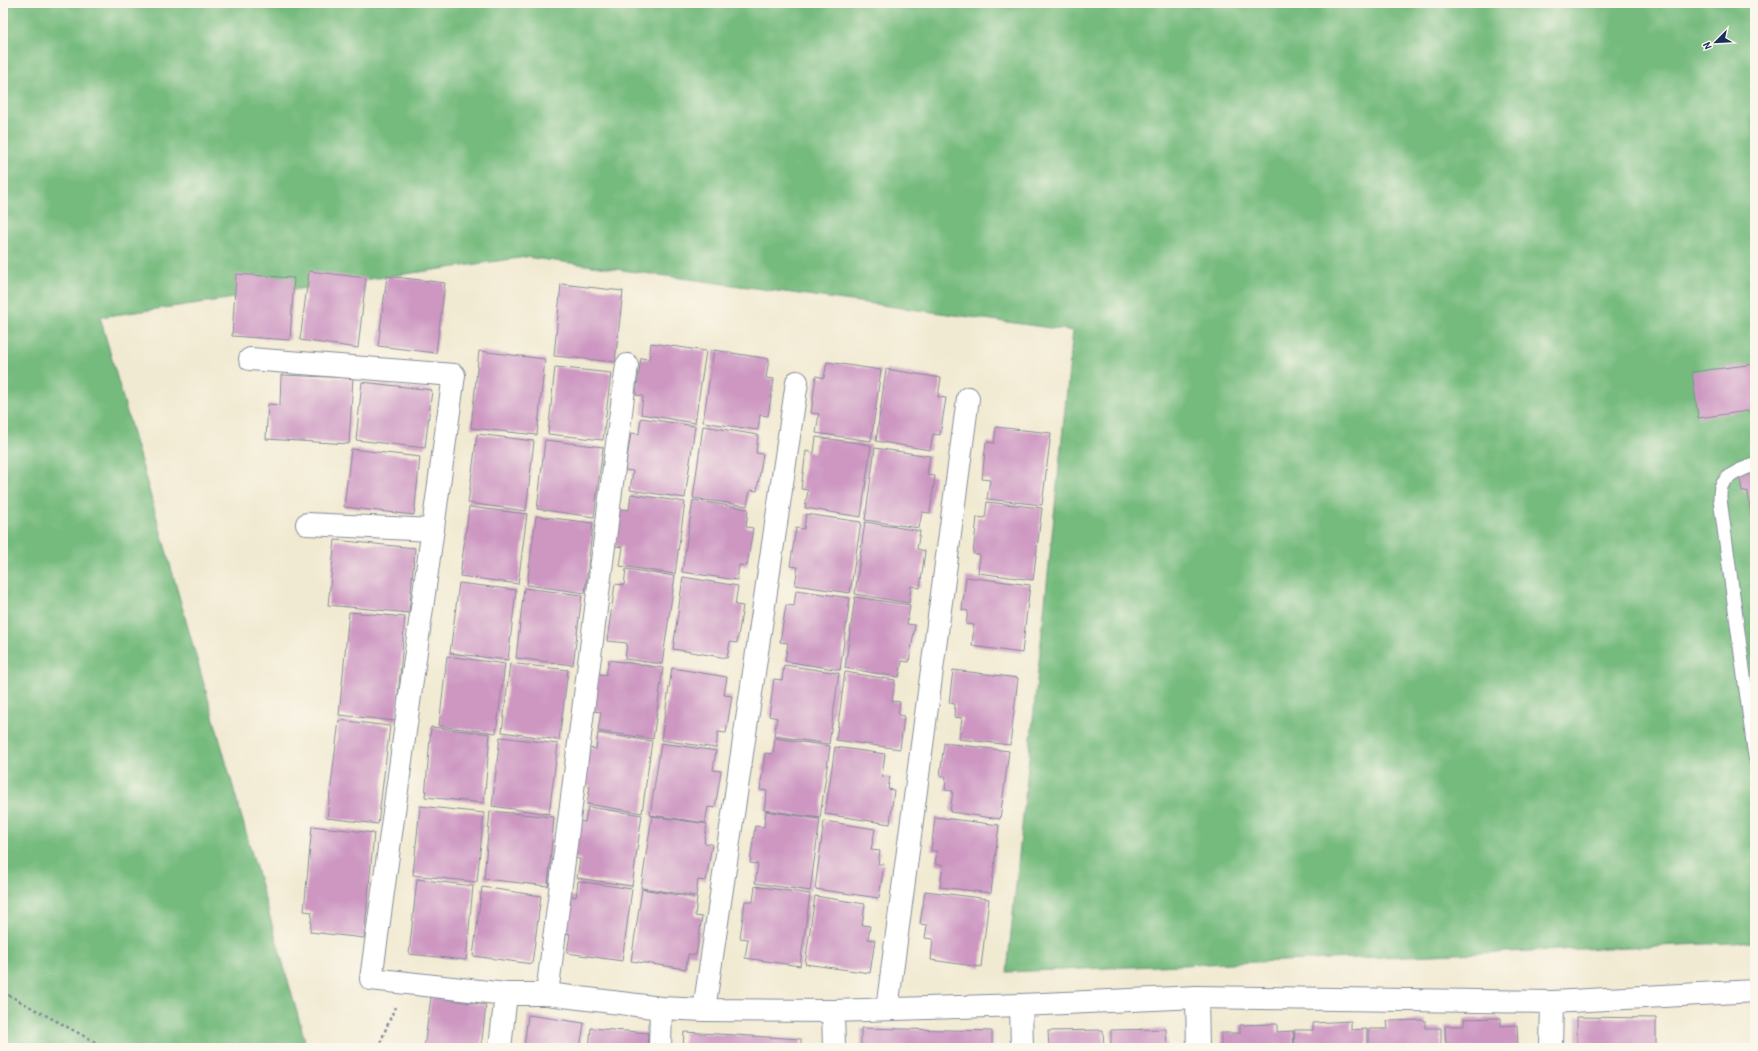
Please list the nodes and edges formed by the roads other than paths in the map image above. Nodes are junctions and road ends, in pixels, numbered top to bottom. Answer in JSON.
{"nodes":[{"id":1,"x":250,"y":359,"type":"dead end"},
{"id":2,"x":626,"y":365,"type":"dead end"},
{"id":3,"x":797,"y":382,"type":"dead end"},
{"id":4,"x":968,"y":398,"type":"dead end"},
{"id":5,"x":1755,"y":465,"type":"edge"},
{"id":6,"x":308,"y":524,"type":"dead end"},
{"id":7,"x":433,"y":530,"type":"junction"},
{"id":8,"x":1755,"y":757,"type":"edge"},
{"id":9,"x":1755,"y":991,"type":"edge"},
{"id":10,"x":506,"y":994,"type":"junction"},
{"id":11,"x":547,"y":994,"type":"junction"},
{"id":12,"x":1197,"y":997,"type":"junction"},
{"id":13,"x":1552,"y":1002,"type":"junction"},
{"id":14,"x":1022,"y":1005,"type":"junction"},
{"id":15,"x":661,"y":1008,"type":"junction"},
{"id":16,"x":887,"y":1009,"type":"junction"},
{"id":17,"x":704,"y":1010,"type":"junction"},
{"id":18,"x":833,"y":1011,"type":"junction"},
{"id":19,"x":500,"y":1048,"type":"edge"},
{"id":20,"x":660,"y":1048,"type":"edge"},
{"id":21,"x":834,"y":1048,"type":"edge"},
{"id":22,"x":1022,"y":1048,"type":"edge"},
{"id":23,"x":1198,"y":1048,"type":"edge"},
{"id":24,"x":1551,"y":1048,"type":"edge"}],
"edges":[{"from":1,"to":7,"type":"street"},
{"from":2,"to":11,"type":"street"},
{"from":3,"to":17,"type":"street"},
{"from":4,"to":16,"type":"street"},
{"from":5,"to":8,"type":"lane"},
{"from":6,"to":7,"type":"street"},
{"from":7,"to":10,"type":"street"},
{"from":9,"to":13,"type":"street"},
{"from":10,"to":11,"type":"street"},
{"from":10,"to":19,"type":"street"},
{"from":11,"to":15,"type":"street"},
{"from":12,"to":13,"type":"street"},
{"from":12,"to":14,"type":"street"},
{"from":12,"to":23,"type":"street"},
{"from":13,"to":24,"type":"street"},
{"from":14,"to":16,"type":"street"},
{"from":14,"to":22,"type":"street"},
{"from":15,"to":17,"type":"street"},
{"from":15,"to":20,"type":"street"},
{"from":16,"to":18,"type":"street"},
{"from":17,"to":18,"type":"street"},
{"from":18,"to":21,"type":"street"}]}
